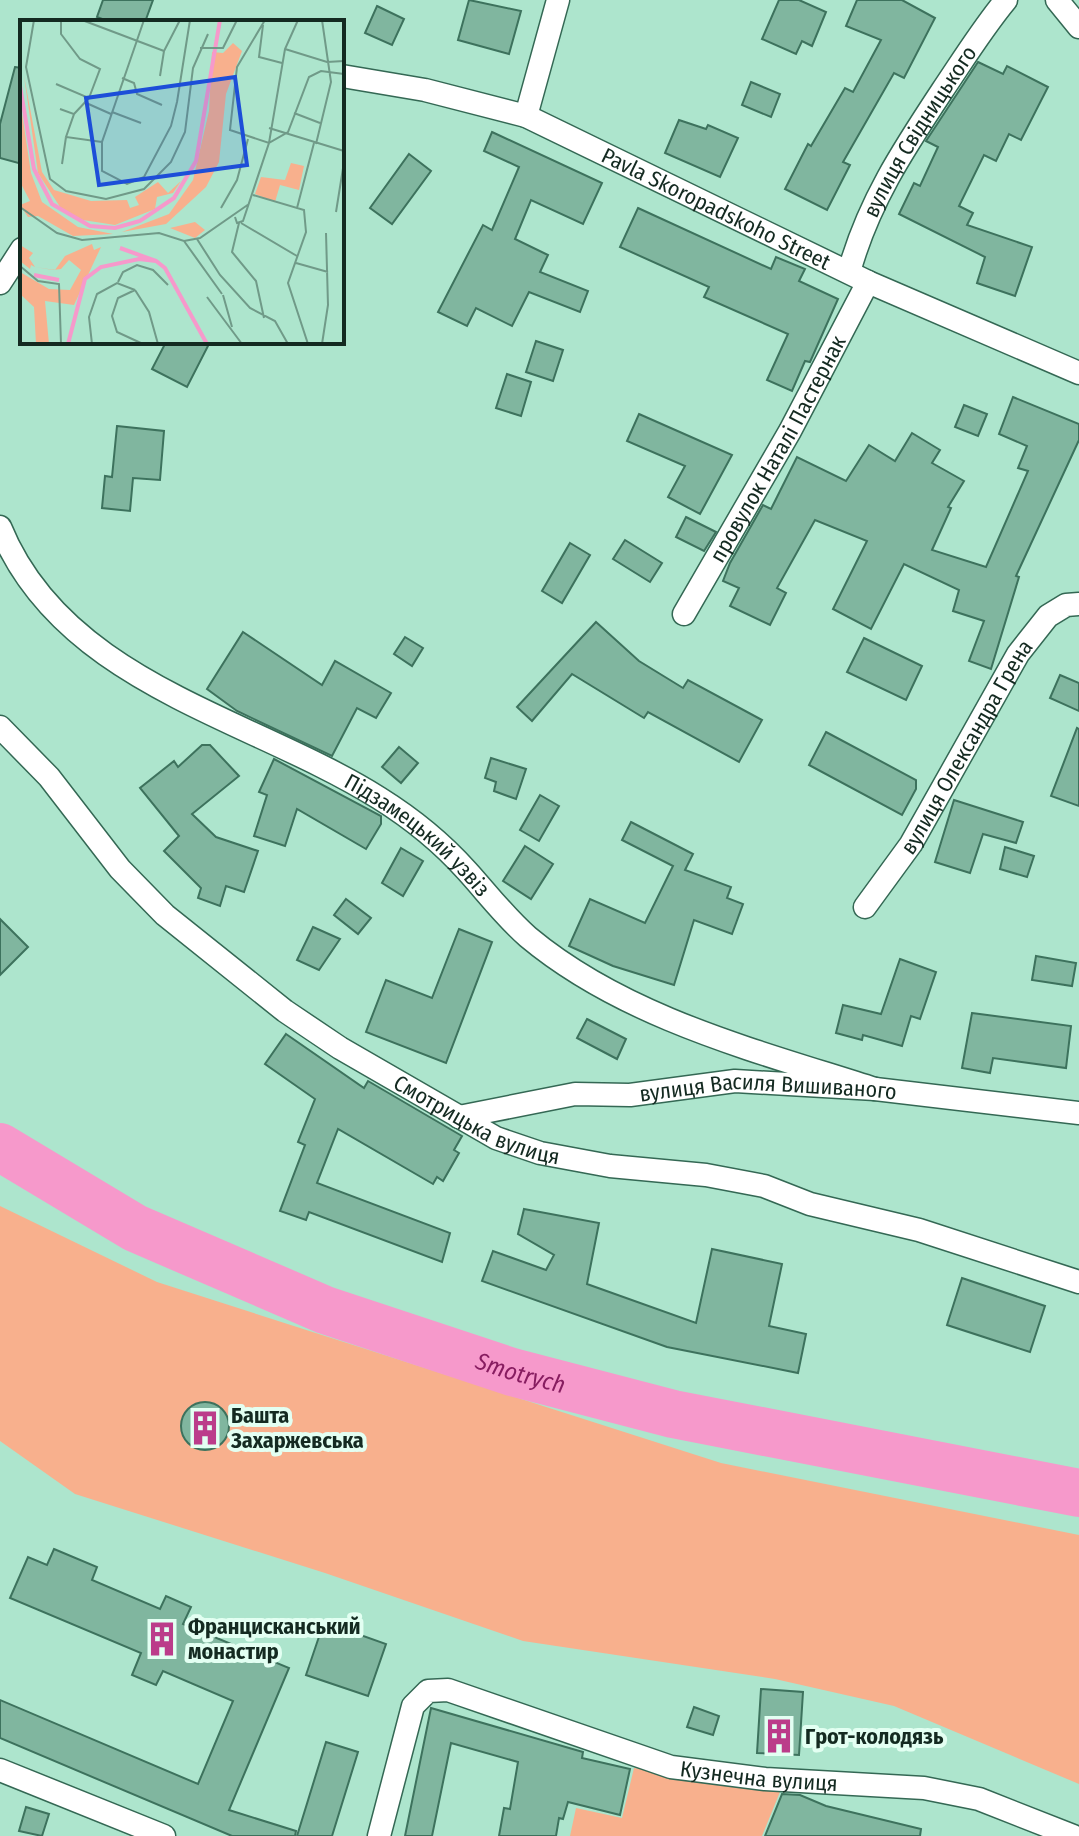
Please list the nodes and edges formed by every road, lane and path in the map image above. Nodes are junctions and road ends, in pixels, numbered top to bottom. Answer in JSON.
{"nodes":[{"id":1,"x":558,"y":0,"type":"edge"},
{"id":2,"x":1006,"y":0,"type":"edge"},
{"id":3,"x":1057,"y":0,"type":"edge"},
{"id":4,"x":1079,"y":27,"type":"edge"},
{"id":5,"x":344,"y":76,"type":"edge"},
{"id":6,"x":526,"y":116,"type":"junction"},
{"id":7,"x":20,"y":252,"type":"edge"},
{"id":8,"x":858,"y":277,"type":"junction"},
{"id":9,"x":0,"y":283,"type":"edge"},
{"id":10,"x":1079,"y":373,"type":"edge"},
{"id":11,"x":0,"y":527,"type":"edge"},
{"id":12,"x":1079,"y":604,"type":"edge"},
{"id":13,"x":684,"y":614,"type":"dead end"},
{"id":14,"x":0,"y":727,"type":"edge"},
{"id":15,"x":865,"y":907,"type":"dead end"},
{"id":16,"x":875,"y":1089,"type":"junction"},
{"id":17,"x":1079,"y":1113,"type":"edge"},
{"id":18,"x":459,"y":1117,"type":"junction"},
{"id":19,"x":1079,"y":1282,"type":"edge"},
{"id":20,"x":0,"y":1770,"type":"edge"},
{"id":21,"x":164,"y":1836,"type":"edge"},
{"id":22,"x":379,"y":1836,"type":"edge"},
{"id":23,"x":1073,"y":1836,"type":"edge"}],
"edges":[{"from":1,"to":6,"type":"street"},
{"from":2,"to":8,"type":"street","name":"вулиця Свідницького"},
{"from":3,"to":4,"type":"street"},
{"from":5,"to":6,"type":"street","name":"Pavla Skoropadskoho Street"},
{"from":6,"to":8,"type":"street","name":"Pavla Skoropadskoho Street"},
{"from":7,"to":9,"type":"street"},
{"from":8,"to":10,"type":"street","name":"Pavla Skoropadskoho Street"},
{"from":8,"to":13,"type":"street","name":"провулок Наталі Пастернак"},
{"from":11,"to":16,"type":"street","name":"Підзамецький узвіз"},
{"from":12,"to":15,"type":"street","name":"вулиця Олександра Грена"},
{"from":14,"to":18,"type":"street","name":"Смотрицька вулиця"},
{"from":16,"to":17,"type":"street","name":"вулиця Василя Вишиваного"},
{"from":16,"to":18,"type":"street","name":"вулиця Василя Вишиваного"},
{"from":18,"to":19,"type":"street","name":"Смотрицька вулиця"},
{"from":20,"to":21,"type":"street"},
{"from":22,"to":23,"type":"street"}]}
